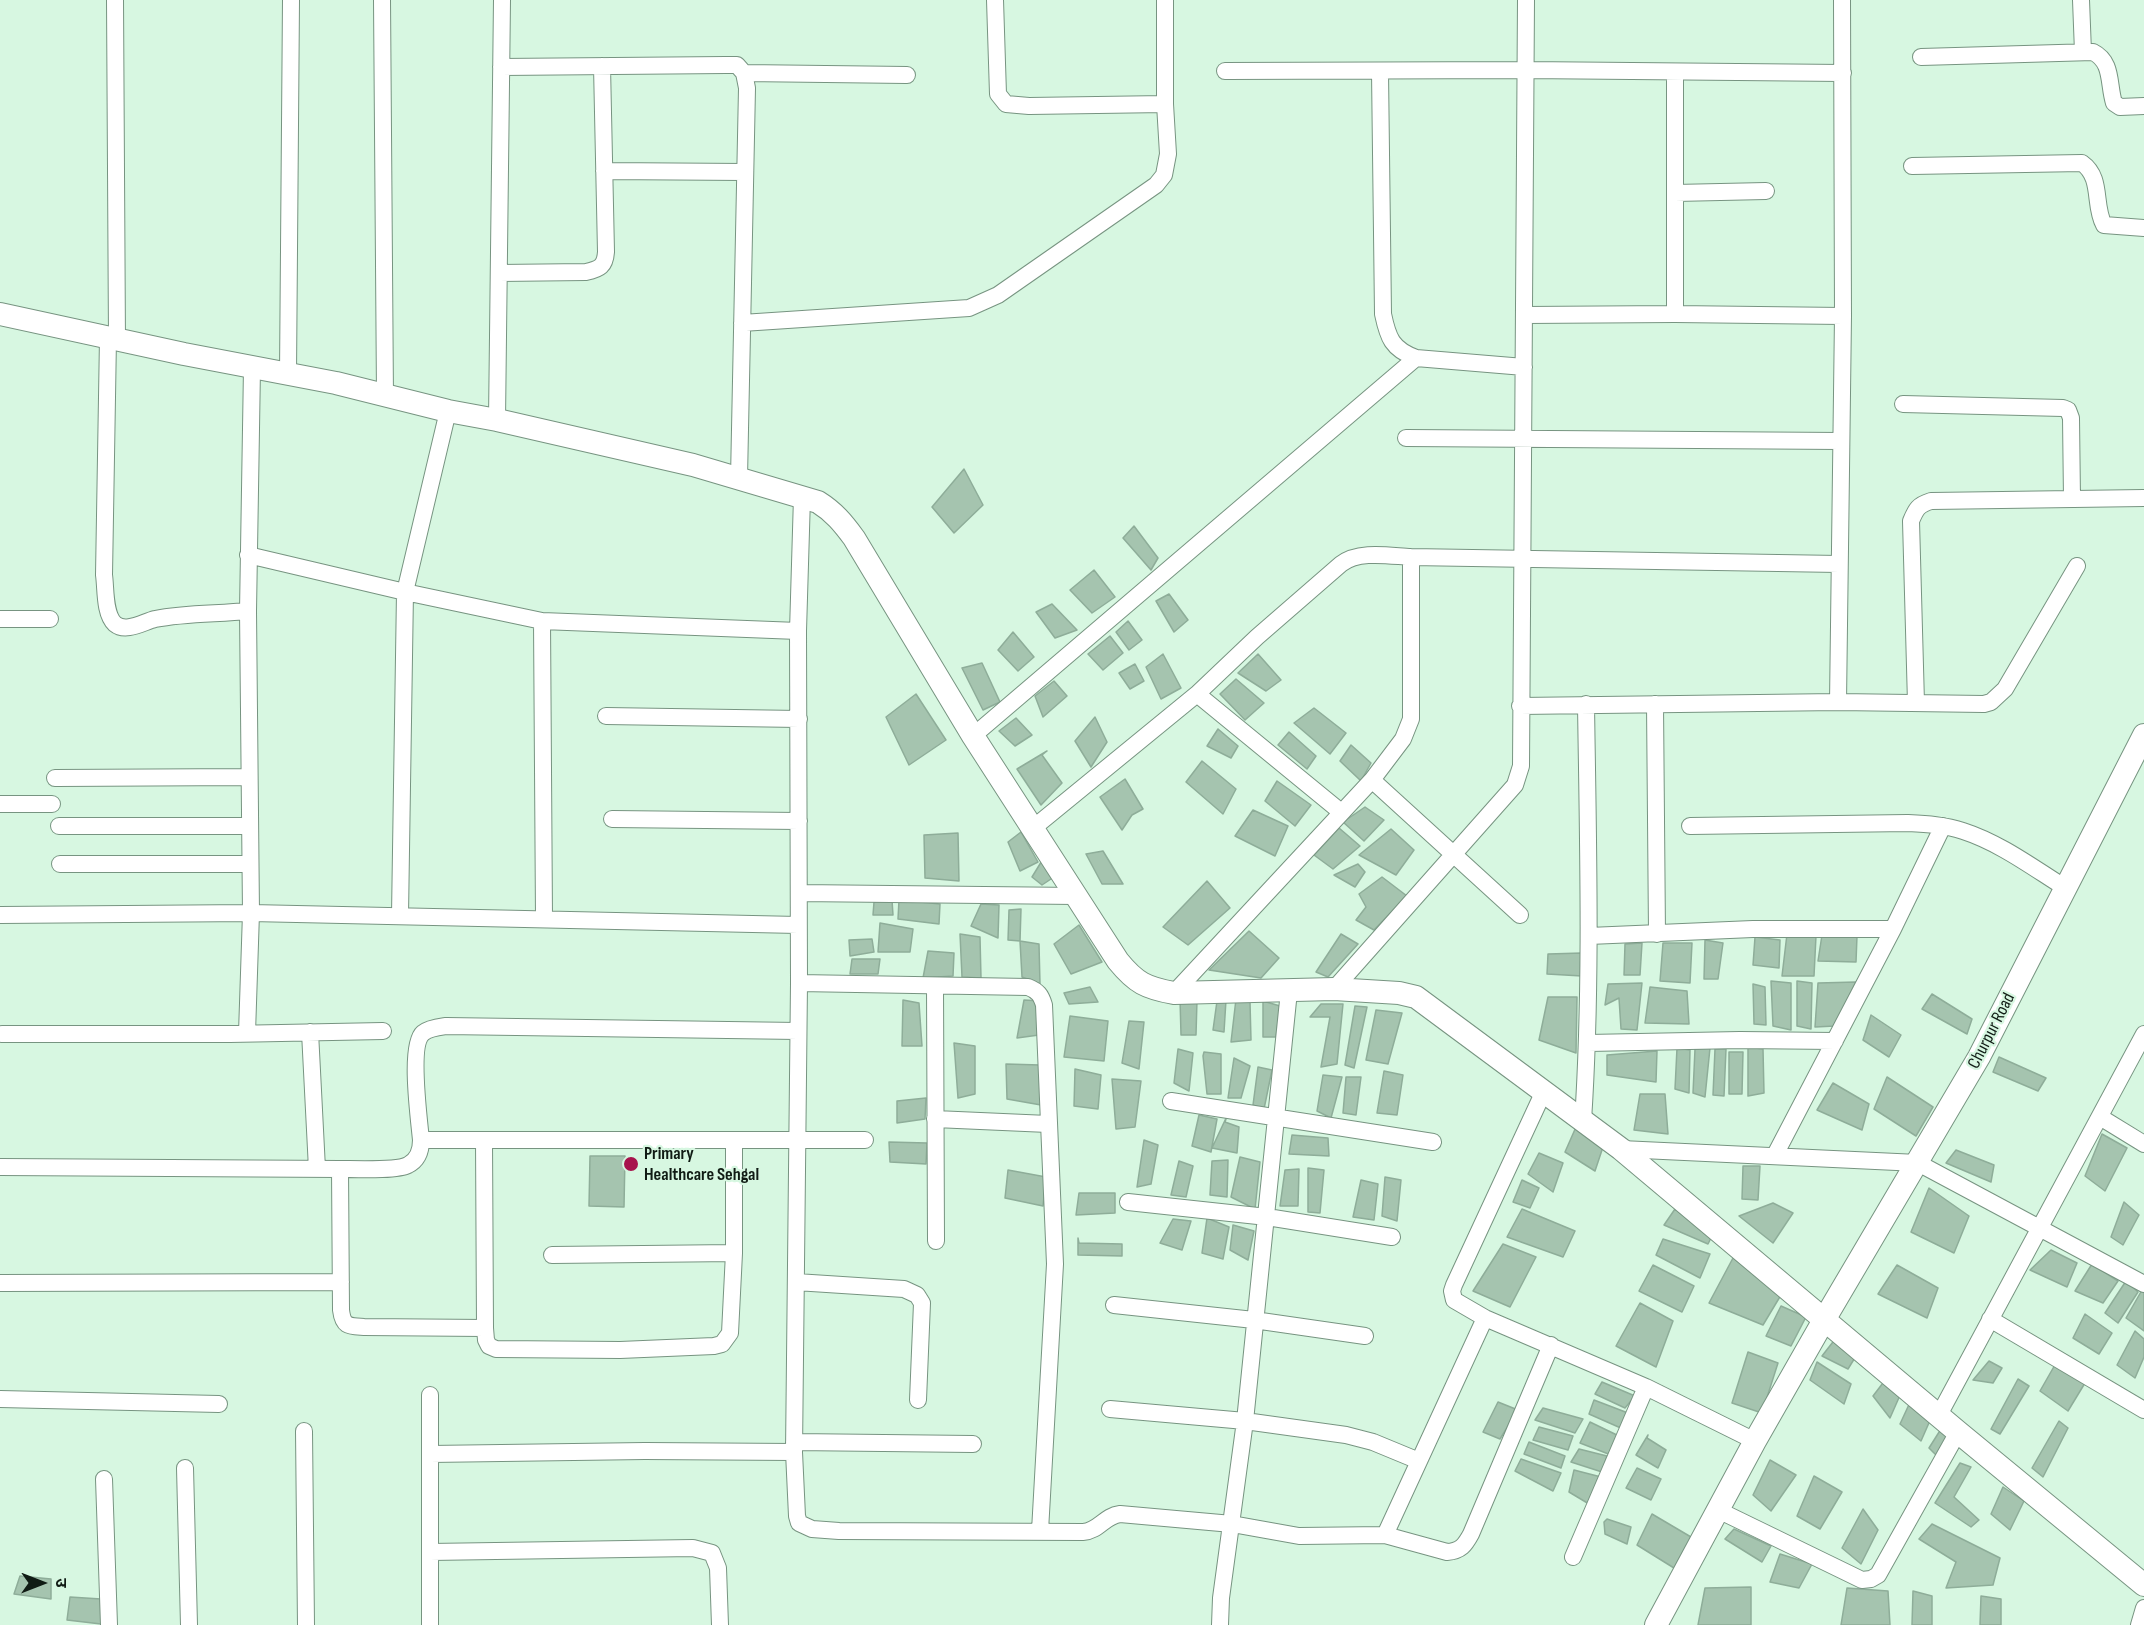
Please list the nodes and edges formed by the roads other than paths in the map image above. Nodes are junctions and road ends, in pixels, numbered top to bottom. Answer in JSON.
{"nodes":[{"id":1,"x":115,"y":0,"type":"edge"},
{"id":2,"x":291,"y":0,"type":"edge"},
{"id":3,"x":382,"y":0,"type":"edge"},
{"id":4,"x":502,"y":0,"type":"edge"},
{"id":5,"x":995,"y":0,"type":"edge"},
{"id":6,"x":1165,"y":0,"type":"edge"},
{"id":7,"x":1526,"y":0,"type":"edge"},
{"id":8,"x":1842,"y":0,"type":"edge"},
{"id":9,"x":2081,"y":0,"type":"edge"},
{"id":10,"x":2083,"y":52,"type":"junction"},
{"id":11,"x":1921,"y":57,"type":"dead end"},
{"id":12,"x":602,"y":66,"type":"junction"},
{"id":13,"x":501,"y":67,"type":"junction"},
{"id":14,"x":1526,"y":70,"type":"junction"},
{"id":15,"x":1225,"y":71,"type":"dead end"},
{"id":16,"x":1380,"y":72,"type":"junction"},
{"id":17,"x":1676,"y":72,"type":"junction"},
{"id":18,"x":744,"y":73,"type":"junction"},
{"id":19,"x":1843,"y":73,"type":"junction"},
{"id":20,"x":907,"y":75,"type":"dead end"},
{"id":21,"x":1165,"y":104,"type":"junction"},
{"id":22,"x":2144,"y":106,"type":"edge"},
{"id":23,"x":1912,"y":166,"type":"dead end"},
{"id":24,"x":604,"y":171,"type":"junction"},
{"id":25,"x":745,"y":172,"type":"junction"},
{"id":26,"x":1766,"y":191,"type":"dead end"},
{"id":27,"x":1676,"y":193,"type":"junction"},
{"id":28,"x":2144,"y":228,"type":"edge"},
{"id":29,"x":499,"y":273,"type":"junction"},
{"id":30,"x":0,"y":314,"type":"edge"},
{"id":31,"x":1676,"y":314,"type":"junction"},
{"id":32,"x":1525,"y":315,"type":"junction"},
{"id":33,"x":1843,"y":316,"type":"junction"},
{"id":34,"x":742,"y":323,"type":"junction"},
{"id":35,"x":112,"y":339,"type":"junction"},
{"id":36,"x":1416,"y":358,"type":"junction"},
{"id":37,"x":1524,"y":367,"type":"junction"},
{"id":38,"x":252,"y":368,"type":"junction"},
{"id":39,"x":288,"y":374,"type":"junction"},
{"id":40,"x":385,"y":396,"type":"junction"},
{"id":41,"x":1903,"y":405,"type":"dead end"},
{"id":42,"x":448,"y":411,"type":"junction"},
{"id":43,"x":497,"y":420,"type":"junction"},
{"id":44,"x":1524,"y":437,"type":"junction"},
{"id":45,"x":1406,"y":438,"type":"dead end"},
{"id":46,"x":1841,"y":441,"type":"junction"},
{"id":47,"x":739,"y":478,"type":"junction"},
{"id":48,"x":802,"y":497,"type":"junction"},
{"id":49,"x":2144,"y":498,"type":"edge"},
{"id":50,"x":2072,"y":499,"type":"junction"},
{"id":51,"x":248,"y":555,"type":"junction"},
{"id":52,"x":1411,"y":556,"type":"junction"},
{"id":53,"x":1523,"y":560,"type":"junction"},
{"id":54,"x":1839,"y":564,"type":"junction"},
{"id":55,"x":2077,"y":566,"type":"dead end"},
{"id":56,"x":405,"y":592,"type":"junction"},
{"id":57,"x":248,"y":611,"type":"junction"},
{"id":58,"x":0,"y":619,"type":"edge"},
{"id":59,"x":50,"y":619,"type":"dead end"},
{"id":60,"x":542,"y":621,"type":"junction"},
{"id":61,"x":798,"y":631,"type":"junction"},
{"id":62,"x":1197,"y":694,"type":"junction"},
{"id":63,"x":1838,"y":702,"type":"junction"},
{"id":64,"x":1916,"y":703,"type":"junction"},
{"id":65,"x":1655,"y":704,"type":"junction"},
{"id":66,"x":1586,"y":705,"type":"junction"},
{"id":67,"x":1520,"y":706,"type":"junction"},
{"id":68,"x":606,"y":716,"type":"dead end"},
{"id":69,"x":799,"y":719,"type":"junction"},
{"id":70,"x":2144,"y":735,"type":"edge"},
{"id":71,"x":973,"y":736,"type":"junction"},
{"id":72,"x":249,"y":777,"type":"junction"},
{"id":73,"x":55,"y":778,"type":"dead end"},
{"id":74,"x":1372,"y":780,"type":"junction"},
{"id":75,"x":0,"y":804,"type":"edge"},
{"id":76,"x":52,"y":804,"type":"dead end"},
{"id":77,"x":1341,"y":812,"type":"junction"},
{"id":78,"x":612,"y":819,"type":"dead end"},
{"id":79,"x":799,"y":821,"type":"junction"},
{"id":80,"x":59,"y":826,"type":"dead end"},
{"id":81,"x":250,"y":826,"type":"junction"},
{"id":82,"x":1690,"y":826,"type":"dead end"},
{"id":83,"x":1943,"y":826,"type":"junction"},
{"id":84,"x":1032,"y":829,"type":"junction"},
{"id":85,"x":1453,"y":855,"type":"junction"},
{"id":86,"x":60,"y":864,"type":"dead end"},
{"id":87,"x":250,"y":864,"type":"junction"},
{"id":88,"x":2064,"y":887,"type":"junction"},
{"id":89,"x":799,"y":893,"type":"junction"},
{"id":90,"x":1076,"y":896,"type":"junction"},
{"id":91,"x":251,"y":913,"type":"junction"},
{"id":92,"x":0,"y":915,"type":"edge"},
{"id":93,"x":400,"y":915,"type":"junction"},
{"id":94,"x":1520,"y":915,"type":"dead end"},
{"id":95,"x":544,"y":918,"type":"junction"},
{"id":96,"x":798,"y":924,"type":"junction"},
{"id":97,"x":1893,"y":929,"type":"junction"},
{"id":98,"x":1657,"y":934,"type":"junction"},
{"id":99,"x":1589,"y":936,"type":"junction"},
{"id":100,"x":799,"y":983,"type":"junction"},
{"id":101,"x":936,"y":986,"type":"junction"},
{"id":102,"x":1334,"y":989,"type":"junction"},
{"id":103,"x":1289,"y":991,"type":"junction"},
{"id":104,"x":1174,"y":993,"type":"junction"},
{"id":105,"x":383,"y":1031,"type":"dead end"},
{"id":106,"x":798,"y":1031,"type":"junction"},
{"id":107,"x":310,"y":1032,"type":"junction"},
{"id":108,"x":247,"y":1033,"type":"junction"},
{"id":109,"x":3,"y":1034,"type":"dead end"},
{"id":110,"x":2144,"y":1035,"type":"edge"},
{"id":111,"x":1835,"y":1041,"type":"junction"},
{"id":112,"x":1588,"y":1043,"type":"junction"},
{"id":113,"x":1544,"y":1090,"type":"junction"},
{"id":114,"x":1172,"y":1101,"type":"dead end"},
{"id":115,"x":2100,"y":1117,"type":"junction"},
{"id":116,"x":1277,"y":1118,"type":"junction"},
{"id":117,"x":935,"y":1119,"type":"junction"},
{"id":118,"x":1583,"y":1122,"type":"junction"},
{"id":119,"x":1048,"y":1124,"type":"junction"},
{"id":120,"x":421,"y":1140,"type":"junction"},
{"id":121,"x":484,"y":1140,"type":"junction"},
{"id":122,"x":734,"y":1140,"type":"junction"},
{"id":123,"x":798,"y":1140,"type":"junction"},
{"id":124,"x":865,"y":1140,"type":"dead end"},
{"id":125,"x":1433,"y":1142,"type":"dead end"},
{"id":126,"x":2144,"y":1144,"type":"edge"},
{"id":127,"x":1621,"y":1149,"type":"junction"},
{"id":128,"x":1775,"y":1155,"type":"junction"},
{"id":129,"x":1918,"y":1163,"type":"junction"},
{"id":130,"x":0,"y":1167,"type":"edge"},
{"id":131,"x":317,"y":1169,"type":"junction"},
{"id":132,"x":340,"y":1169,"type":"junction"},
{"id":133,"x":1128,"y":1202,"type":"dead end"},
{"id":134,"x":1267,"y":1218,"type":"junction"},
{"id":135,"x":2040,"y":1227,"type":"junction"},
{"id":136,"x":1392,"y":1237,"type":"dead end"},
{"id":137,"x":936,"y":1241,"type":"dead end"},
{"id":138,"x":734,"y":1253,"type":"junction"},
{"id":139,"x":552,"y":1255,"type":"dead end"},
{"id":140,"x":341,"y":1282,"type":"junction"},
{"id":141,"x":796,"y":1282,"type":"junction"},
{"id":142,"x":0,"y":1283,"type":"edge"},
{"id":143,"x":2144,"y":1284,"type":"edge"},
{"id":144,"x":1114,"y":1305,"type":"dead end"},
{"id":145,"x":1485,"y":1318,"type":"junction"},
{"id":146,"x":1990,"y":1319,"type":"junction"},
{"id":147,"x":1254,"y":1320,"type":"junction"},
{"id":148,"x":1824,"y":1320,"type":"junction"},
{"id":149,"x":485,"y":1328,"type":"junction"},
{"id":150,"x":1365,"y":1336,"type":"dead end"},
{"id":151,"x":1551,"y":1345,"type":"junction"},
{"id":152,"x":1646,"y":1387,"type":"junction"},
{"id":153,"x":430,"y":1395,"type":"dead end"},
{"id":154,"x":0,"y":1399,"type":"edge"},
{"id":155,"x":918,"y":1400,"type":"dead end"},
{"id":156,"x":219,"y":1404,"type":"dead end"},
{"id":157,"x":1110,"y":1409,"type":"dead end"},
{"id":158,"x":2144,"y":1410,"type":"edge"},
{"id":159,"x":1939,"y":1415,"type":"junction"},
{"id":160,"x":1245,"y":1421,"type":"junction"},
{"id":161,"x":304,"y":1431,"type":"dead end"},
{"id":162,"x":1958,"y":1432,"type":"junction"},
{"id":163,"x":1755,"y":1441,"type":"junction"},
{"id":164,"x":973,"y":1444,"type":"dead end"},
{"id":165,"x":794,"y":1447,"type":"junction"},
{"id":166,"x":430,"y":1454,"type":"junction"},
{"id":167,"x":1419,"y":1461,"type":"junction"},
{"id":168,"x":185,"y":1468,"type":"dead end"},
{"id":169,"x":104,"y":1479,"type":"dead end"},
{"id":170,"x":1719,"y":1510,"type":"junction"},
{"id":171,"x":1232,"y":1524,"type":"junction"},
{"id":172,"x":1040,"y":1532,"type":"junction"},
{"id":173,"x":1385,"y":1535,"type":"junction"},
{"id":174,"x":430,"y":1552,"type":"junction"},
{"id":175,"x":1573,"y":1557,"type":"dead end"},
{"id":176,"x":2144,"y":1585,"type":"edge"},
{"id":177,"x":2144,"y":1608,"type":"edge"},
{"id":178,"x":109,"y":1625,"type":"edge"},
{"id":179,"x":189,"y":1625,"type":"edge"},
{"id":180,"x":306,"y":1625,"type":"edge"},
{"id":181,"x":430,"y":1625,"type":"edge"},
{"id":182,"x":720,"y":1625,"type":"edge"},
{"id":183,"x":1220,"y":1625,"type":"edge"},
{"id":184,"x":1656,"y":1625,"type":"edge"},
{"id":185,"x":2139,"y":1625,"type":"edge"}],
"edges":[{"from":1,"to":35,"type":"street"},
{"from":2,"to":39,"type":"street"},
{"from":3,"to":40,"type":"street"},
{"from":4,"to":13,"type":"street"},
{"from":5,"to":21,"type":"street"},
{"from":6,"to":21,"type":"street"},
{"from":7,"to":14,"type":"street"},
{"from":8,"to":19,"type":"street"},
{"from":9,"to":10,"type":"street"},
{"from":10,"to":11,"type":"street"},
{"from":10,"to":22,"type":"street"},
{"from":12,"to":13,"type":"street"},
{"from":12,"to":18,"type":"street"},
{"from":12,"to":24,"type":"street"},
{"from":13,"to":29,"type":"street"},
{"from":14,"to":16,"type":"street"},
{"from":14,"to":17,"type":"street"},
{"from":14,"to":32,"type":"street"},
{"from":15,"to":16,"type":"street"},
{"from":16,"to":36,"type":"street"},
{"from":17,"to":19,"type":"street"},
{"from":17,"to":27,"type":"street"},
{"from":18,"to":20,"type":"street"},
{"from":18,"to":25,"type":"street"},
{"from":19,"to":33,"type":"street"},
{"from":21,"to":34,"type":"street"},
{"from":23,"to":28,"type":"street"},
{"from":24,"to":25,"type":"street"},
{"from":24,"to":29,"type":"street"},
{"from":25,"to":34,"type":"street"},
{"from":26,"to":27,"type":"street"},
{"from":27,"to":31,"type":"street"},
{"from":29,"to":43,"type":"street"},
{"from":30,"to":35,"type":"street"},
{"from":31,"to":32,"type":"street"},
{"from":31,"to":33,"type":"street"},
{"from":32,"to":37,"type":"street"},
{"from":33,"to":46,"type":"street"},
{"from":34,"to":47,"type":"street"},
{"from":35,"to":38,"type":"street"},
{"from":35,"to":57,"type":"street"},
{"from":36,"to":37,"type":"street"},
{"from":36,"to":71,"type":"street"},
{"from":37,"to":44,"type":"street"},
{"from":38,"to":39,"type":"street"},
{"from":38,"to":51,"type":"street"},
{"from":39,"to":40,"type":"street"},
{"from":40,"to":42,"type":"street"},
{"from":41,"to":50,"type":"street"},
{"from":42,"to":43,"type":"street"},
{"from":42,"to":56,"type":"street"},
{"from":43,"to":47,"type":"street"},
{"from":44,"to":45,"type":"street"},
{"from":44,"to":46,"type":"street"},
{"from":44,"to":53,"type":"street"},
{"from":46,"to":54,"type":"street"},
{"from":47,"to":48,"type":"street"},
{"from":48,"to":61,"type":"street"},
{"from":48,"to":71,"type":"street"},
{"from":49,"to":50,"type":"street"},
{"from":50,"to":64,"type":"street"},
{"from":51,"to":56,"type":"street"},
{"from":51,"to":57,"type":"street"},
{"from":52,"to":53,"type":"street"},
{"from":52,"to":62,"type":"street"},
{"from":52,"to":74,"type":"street"},
{"from":53,"to":54,"type":"street"},
{"from":53,"to":67,"type":"street"},
{"from":54,"to":63,"type":"street"},
{"from":55,"to":64,"type":"street"},
{"from":56,"to":60,"type":"street"},
{"from":56,"to":93,"type":"street"},
{"from":57,"to":72,"type":"street"},
{"from":58,"to":59,"type":"street"},
{"from":60,"to":61,"type":"street"},
{"from":60,"to":95,"type":"street"},
{"from":61,"to":69,"type":"street"},
{"from":62,"to":77,"type":"street"},
{"from":62,"to":84,"type":"street"},
{"from":63,"to":64,"type":"street"},
{"from":63,"to":65,"type":"street"},
{"from":65,"to":66,"type":"street"},
{"from":65,"to":98,"type":"street"},
{"from":66,"to":67,"type":"street"},
{"from":66,"to":99,"type":"street"},
{"from":67,"to":85,"type":"street"},
{"from":68,"to":69,"type":"street"},
{"from":69,"to":79,"type":"street"},
{"from":70,"to":88,"type":"street","name":"Churpur Road"},
{"from":71,"to":84,"type":"street"},
{"from":72,"to":73,"type":"street"},
{"from":72,"to":81,"type":"street"},
{"from":74,"to":77,"type":"street"},
{"from":74,"to":85,"type":"street"},
{"from":75,"to":76,"type":"street"},
{"from":77,"to":104,"type":"street"},
{"from":78,"to":79,"type":"street"},
{"from":79,"to":89,"type":"street"},
{"from":80,"to":81,"type":"street"},
{"from":81,"to":87,"type":"street"},
{"from":82,"to":83,"type":"street"},
{"from":83,"to":88,"type":"street"},
{"from":83,"to":97,"type":"street"},
{"from":84,"to":90,"type":"street"},
{"from":85,"to":94,"type":"street"},
{"from":85,"to":102,"type":"street"},
{"from":86,"to":87,"type":"street"},
{"from":87,"to":91,"type":"street"},
{"from":88,"to":129,"type":"street","name":"Churpur Road"},
{"from":89,"to":90,"type":"street"},
{"from":89,"to":96,"type":"street"},
{"from":90,"to":104,"type":"street"},
{"from":91,"to":92,"type":"street"},
{"from":91,"to":93,"type":"street"},
{"from":91,"to":108,"type":"street"},
{"from":93,"to":95,"type":"street"},
{"from":95,"to":96,"type":"street"},
{"from":96,"to":100,"type":"street"},
{"from":97,"to":98,"type":"street"},
{"from":97,"to":111,"type":"street"},
{"from":98,"to":99,"type":"street"},
{"from":99,"to":112,"type":"street"},
{"from":100,"to":101,"type":"street"},
{"from":100,"to":106,"type":"street"},
{"from":101,"to":117,"type":"street"},
{"from":101,"to":119,"type":"street"},
{"from":102,"to":103,"type":"street"},
{"from":102,"to":113,"type":"street"},
{"from":103,"to":104,"type":"street"},
{"from":103,"to":116,"type":"street"},
{"from":105,"to":107,"type":"street"},
{"from":106,"to":120,"type":"street"},
{"from":106,"to":123,"type":"street"},
{"from":107,"to":108,"type":"street"},
{"from":107,"to":131,"type":"street"},
{"from":108,"to":109,"type":"street"},
{"from":110,"to":115,"type":"street"},
{"from":111,"to":112,"type":"street"},
{"from":111,"to":128,"type":"street"},
{"from":112,"to":118,"type":"street"},
{"from":113,"to":118,"type":"street"},
{"from":113,"to":145,"type":"street"},
{"from":114,"to":116,"type":"street"},
{"from":115,"to":126,"type":"street"},
{"from":115,"to":135,"type":"street"},
{"from":116,"to":125,"type":"street"},
{"from":116,"to":134,"type":"street"},
{"from":117,"to":119,"type":"street"},
{"from":117,"to":137,"type":"street"},
{"from":118,"to":127,"type":"street"},
{"from":119,"to":172,"type":"street"},
{"from":120,"to":121,"type":"street"},
{"from":120,"to":132,"type":"street"},
{"from":121,"to":122,"type":"street"},
{"from":121,"to":149,"type":"street"},
{"from":122,"to":123,"type":"street"},
{"from":122,"to":138,"type":"street"},
{"from":123,"to":124,"type":"street"},
{"from":123,"to":141,"type":"street"},
{"from":127,"to":128,"type":"street"},
{"from":127,"to":148,"type":"street"},
{"from":128,"to":129,"type":"street"},
{"from":129,"to":135,"type":"street"},
{"from":129,"to":148,"type":"street","name":"Churpur Road"},
{"from":130,"to":131,"type":"street"},
{"from":131,"to":132,"type":"street"},
{"from":132,"to":140,"type":"street"},
{"from":133,"to":134,"type":"street"},
{"from":134,"to":136,"type":"street"},
{"from":134,"to":147,"type":"street"},
{"from":135,"to":143,"type":"street"},
{"from":135,"to":146,"type":"street"},
{"from":138,"to":139,"type":"street"},
{"from":138,"to":149,"type":"street"},
{"from":140,"to":142,"type":"street"},
{"from":140,"to":149,"type":"street"},
{"from":141,"to":155,"type":"street"},
{"from":141,"to":165,"type":"street"},
{"from":144,"to":147,"type":"street"},
{"from":145,"to":151,"type":"street"},
{"from":145,"to":167,"type":"street"},
{"from":146,"to":158,"type":"street"},
{"from":146,"to":159,"type":"street"},
{"from":147,"to":150,"type":"street"},
{"from":147,"to":160,"type":"street"},
{"from":148,"to":159,"type":"street"},
{"from":148,"to":163,"type":"street","name":"Churpur Road"},
{"from":151,"to":152,"type":"street"},
{"from":151,"to":173,"type":"street"},
{"from":152,"to":163,"type":"street"},
{"from":152,"to":175,"type":"street"},
{"from":153,"to":166,"type":"street"},
{"from":154,"to":156,"type":"street"},
{"from":157,"to":160,"type":"street"},
{"from":159,"to":162,"type":"street"},
{"from":160,"to":167,"type":"street"},
{"from":160,"to":171,"type":"street"},
{"from":161,"to":180,"type":"street"},
{"from":162,"to":170,"type":"street"},
{"from":162,"to":176,"type":"street"},
{"from":163,"to":170,"type":"street","name":"Churpur Road"},
{"from":164,"to":165,"type":"street"},
{"from":165,"to":166,"type":"street"},
{"from":165,"to":172,"type":"street"},
{"from":166,"to":174,"type":"street"},
{"from":167,"to":173,"type":"street"},
{"from":168,"to":179,"type":"street"},
{"from":169,"to":178,"type":"street"},
{"from":170,"to":184,"type":"street","name":"Churpur Road"},
{"from":171,"to":172,"type":"street"},
{"from":171,"to":173,"type":"street"},
{"from":171,"to":183,"type":"street"},
{"from":174,"to":181,"type":"street"},
{"from":174,"to":182,"type":"street"},
{"from":177,"to":185,"type":"street"}]}
